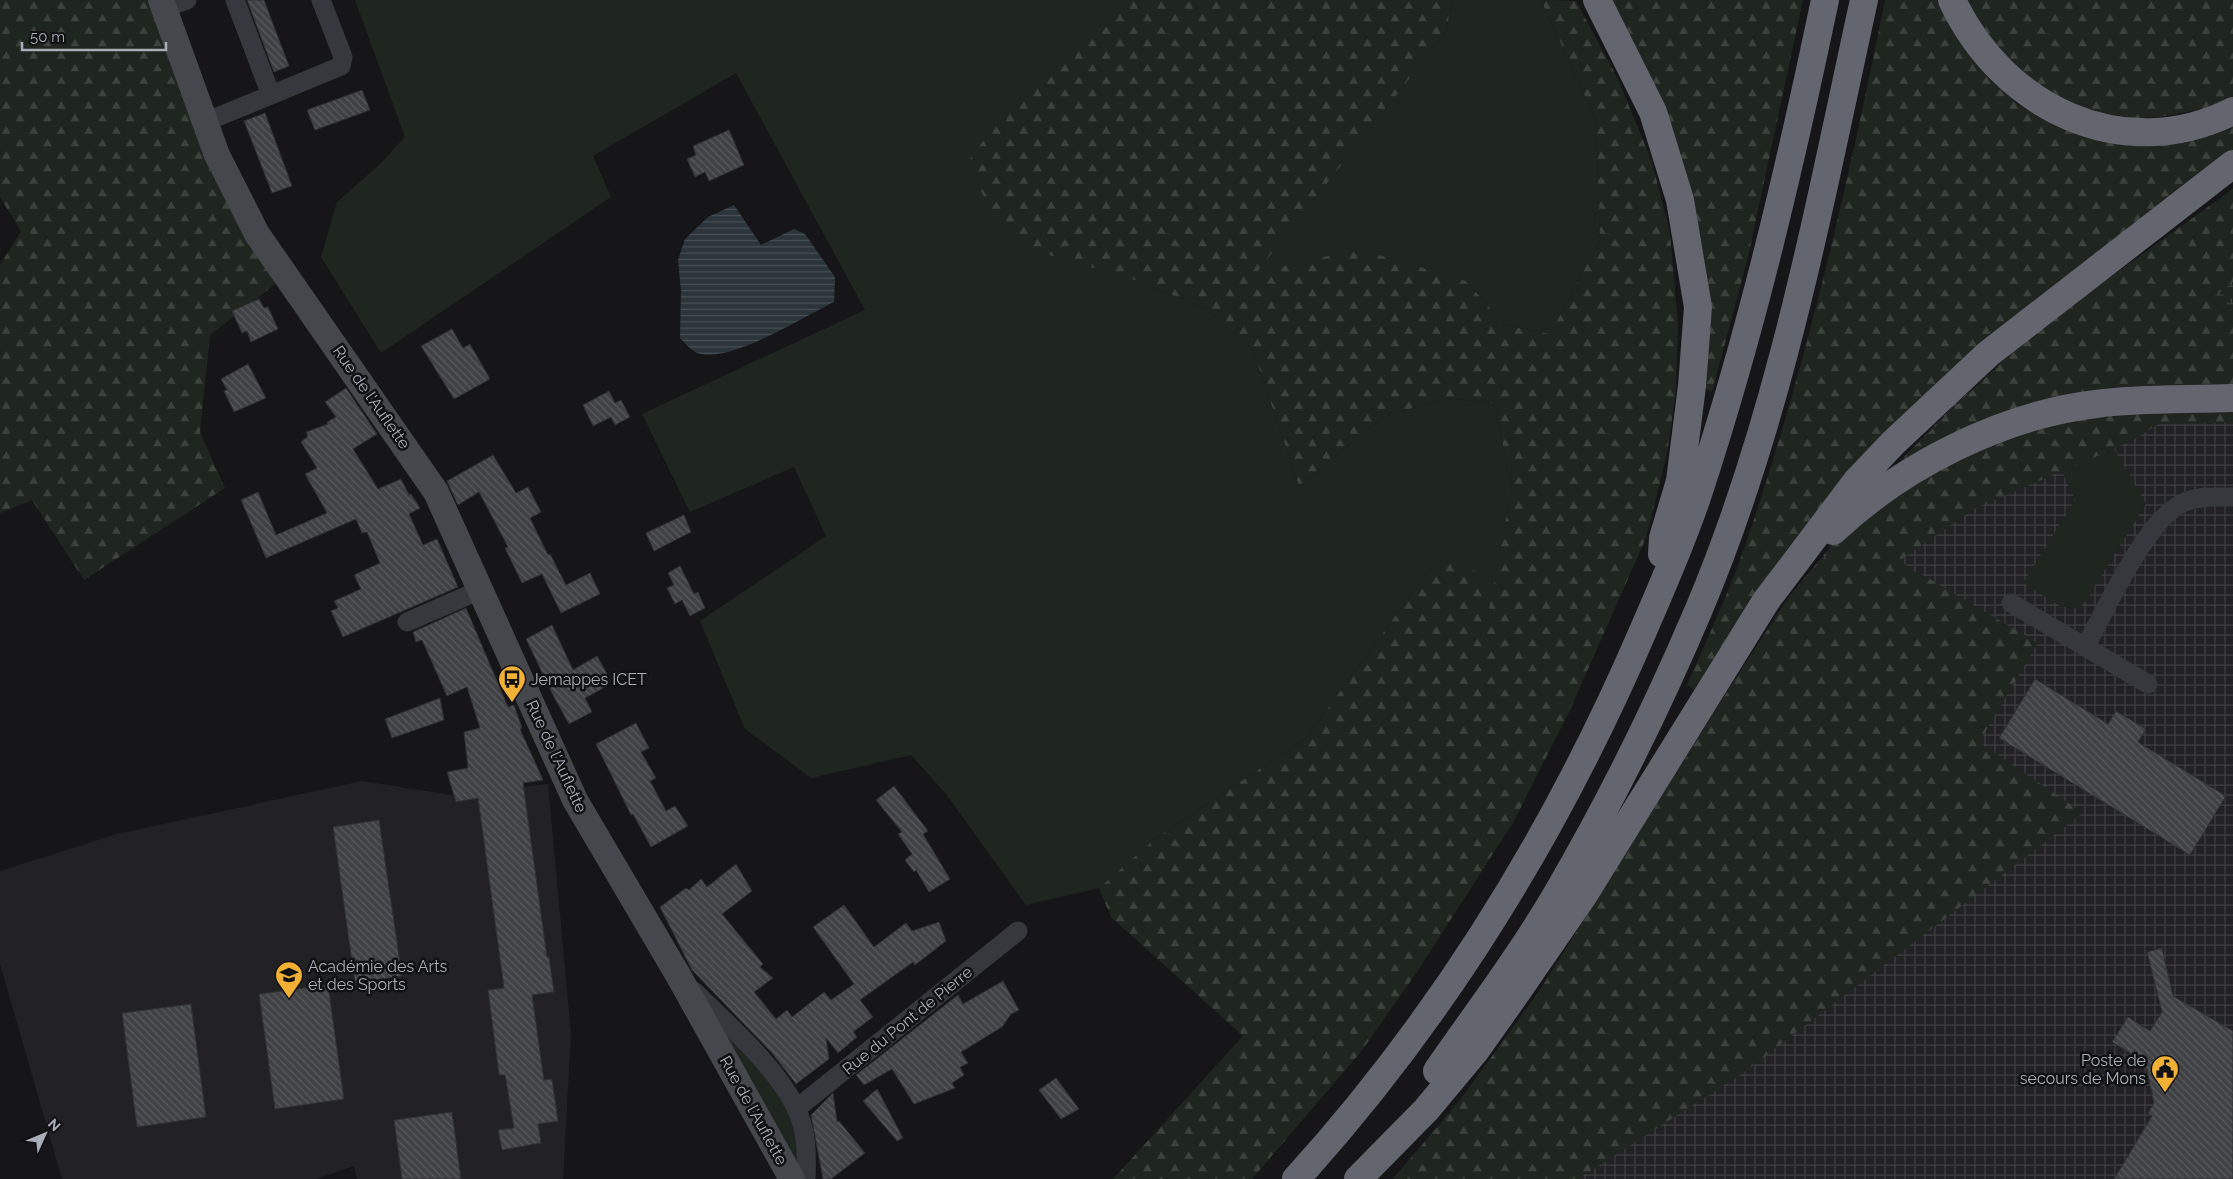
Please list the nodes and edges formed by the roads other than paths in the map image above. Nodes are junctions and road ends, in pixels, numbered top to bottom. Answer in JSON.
{"nodes":[{"id":1,"x":235,"y":0,"type":"edge"},
{"id":2,"x":321,"y":0,"type":"edge"},
{"id":3,"x":1597,"y":0,"type":"edge"},
{"id":4,"x":1826,"y":0,"type":"edge"},
{"id":5,"x":1864,"y":0,"type":"edge"},
{"id":6,"x":1952,"y":0,"type":"edge"},
{"id":7,"x":170,"y":3,"type":"edge"},
{"id":8,"x":272,"y":95,"type":"junction"},
{"id":9,"x":2233,"y":111,"type":"edge"},
{"id":10,"x":205,"y":122,"type":"junction"},
{"id":11,"x":2233,"y":164,"type":"edge"},
{"id":12,"x":2233,"y":398,"type":"edge"},
{"id":13,"x":2233,"y":497,"type":"edge"},
{"id":14,"x":1662,"y":588,"type":"junction"},
{"id":15,"x":480,"y":590,"type":"junction"},
{"id":16,"x":2011,"y":603,"type":"dead end"},
{"id":17,"x":408,"y":622,"type":"dead end"},
{"id":18,"x":2085,"y":647,"type":"junction"},
{"id":19,"x":1726,"y":664,"type":"junction"},
{"id":20,"x":2148,"y":684,"type":"dead end"},
{"id":21,"x":1018,"y":931,"type":"dead end"},
{"id":22,"x":678,"y":975,"type":"junction"},
{"id":23,"x":796,"y":1109,"type":"junction"},
{"id":24,"x":792,"y":1179,"type":"edge"},
{"id":25,"x":806,"y":1179,"type":"edge"},
{"id":26,"x":1296,"y":1179,"type":"edge"},
{"id":27,"x":1349,"y":1179,"type":"edge"},
{"id":28,"x":1358,"y":1179,"type":"edge"}],
"edges":[{"from":1,"to":8,"type":"street"},
{"from":2,"to":8,"type":"street"},
{"from":3,"to":14,"type":"highway"},
{"from":4,"to":14,"type":"highway"},
{"from":5,"to":27,"type":"highway"},
{"from":6,"to":9,"type":"highway"},
{"from":7,"to":10,"type":"street","name":"Rue de l'Auflette"},
{"from":8,"to":10,"type":"street"},
{"from":10,"to":15,"type":"street","name":"Rue de l'Auflette"},
{"from":11,"to":19,"type":"highway"},
{"from":12,"to":19,"type":"highway"},
{"from":13,"to":18,"type":"street"},
{"from":14,"to":26,"type":"highway"},
{"from":15,"to":17,"type":"street"},
{"from":15,"to":22,"type":"street","name":"Rue de l'Auflette"},
{"from":16,"to":18,"type":"street"},
{"from":18,"to":20,"type":"street"},
{"from":19,"to":28,"type":"highway"},
{"from":21,"to":23,"type":"street","name":"Rue du Pont de Pierre"},
{"from":22,"to":23,"type":"street"},
{"from":22,"to":24,"type":"street","name":"Rue de l'Auflette"},
{"from":23,"to":25,"type":"street"}]}
